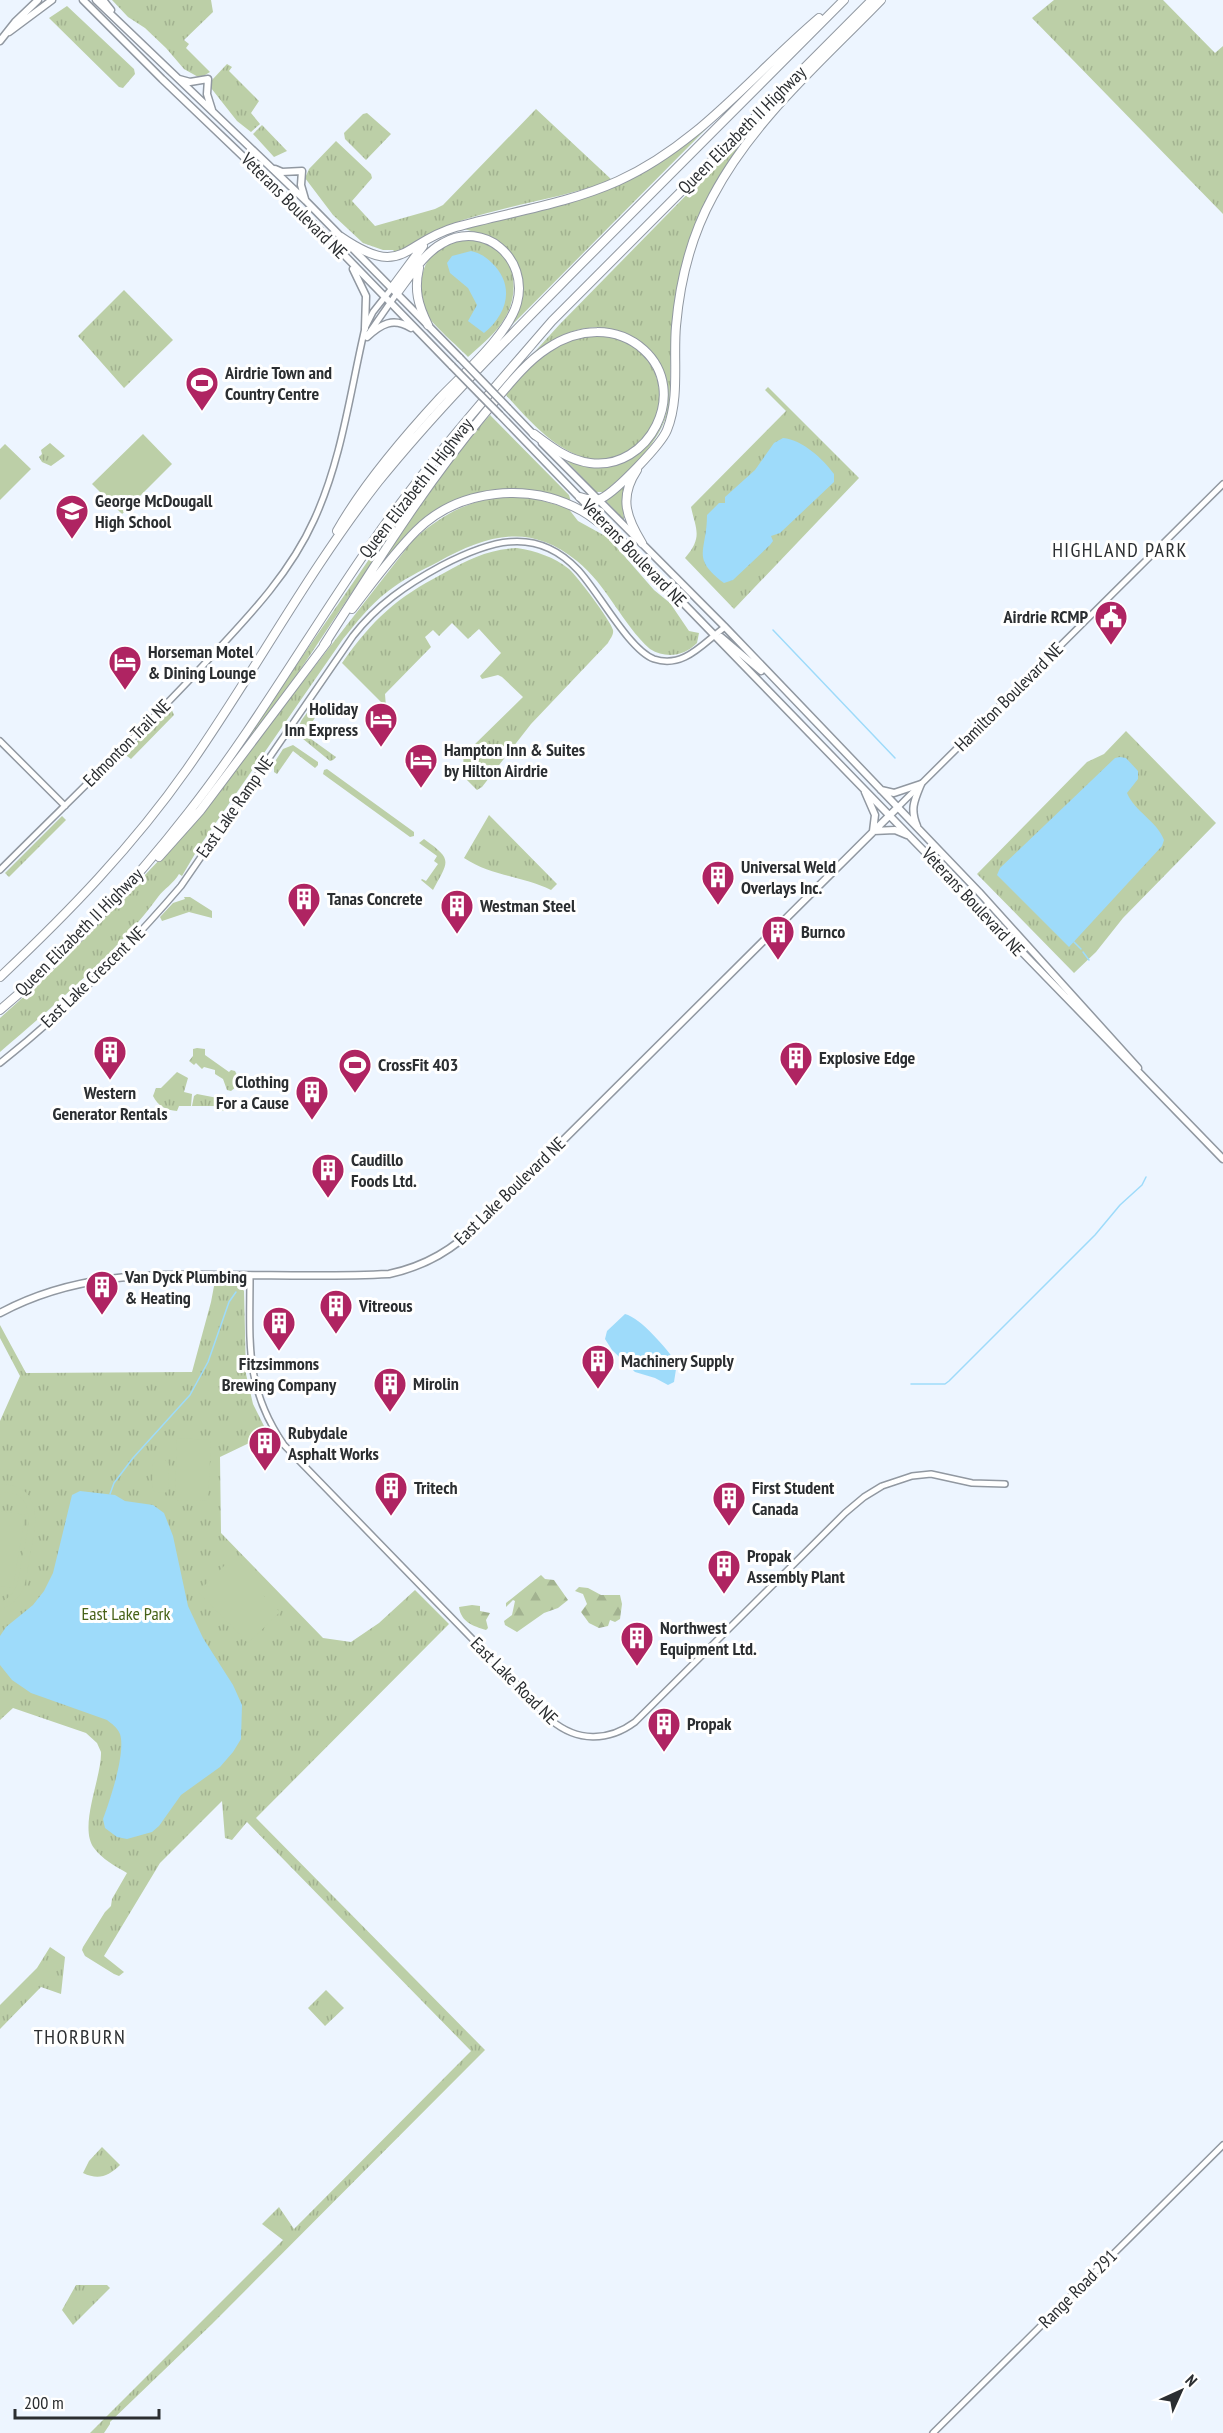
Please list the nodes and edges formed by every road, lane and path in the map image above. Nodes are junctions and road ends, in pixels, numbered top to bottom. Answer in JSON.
{"nodes":[{"id":1,"x":38,"y":0,"type":"edge"},
{"id":2,"x":52,"y":0,"type":"edge"},
{"id":3,"x":58,"y":0,"type":"edge"},
{"id":4,"x":96,"y":0,"type":"edge"},
{"id":5,"x":103,"y":0,"type":"edge"},
{"id":6,"x":843,"y":0,"type":"edge"},
{"id":7,"x":872,"y":0,"type":"edge"},
{"id":8,"x":881,"y":0,"type":"edge"},
{"id":9,"x":84,"y":2,"type":"edge"},
{"id":10,"x":46,"y":5,"type":"junction"},
{"id":11,"x":121,"y":25,"type":"junction"},
{"id":12,"x":8,"y":32,"type":"junction"},
{"id":13,"x":0,"y":40,"type":"edge"},
{"id":14,"x":176,"y":78,"type":"junction"},
{"id":15,"x":214,"y":113,"type":"junction"},
{"id":16,"x":272,"y":168,"type":"junction"},
{"id":17,"x":306,"y":201,"type":"junction"},
{"id":18,"x":341,"y":237,"type":"junction"},
{"id":19,"x":429,"y":241,"type":"junction"},
{"id":20,"x":349,"y":260,"type":"junction"},
{"id":21,"x":420,"y":264,"type":"junction"},
{"id":22,"x":394,"y":291,"type":"junction"},
{"id":23,"x":387,"y":300,"type":"junction"},
{"id":24,"x":428,"y":325,"type":"junction"},
{"id":25,"x":365,"y":328,"type":"junction"},
{"id":26,"x":421,"y":334,"type":"junction"},
{"id":27,"x":367,"y":337,"type":"junction"},
{"id":28,"x":359,"y":351,"type":"junction"},
{"id":29,"x":534,"y":434,"type":"junction"},
{"id":30,"x":647,"y":457,"type":"junction"},
{"id":31,"x":1223,"y":484,"type":"edge"},
{"id":32,"x":580,"y":497,"type":"junction"},
{"id":33,"x":598,"y":500,"type":"junction"},
{"id":34,"x":622,"y":541,"type":"junction"},
{"id":35,"x":642,"y":543,"type":"junction"},
{"id":36,"x":316,"y":569,"type":"junction"},
{"id":37,"x":725,"y":627,"type":"junction"},
{"id":38,"x":714,"y":635,"type":"junction"},
{"id":39,"x":324,"y":645,"type":"junction"},
{"id":40,"x":782,"y":687,"type":"junction"},
{"id":41,"x":0,"y":741,"type":"edge"},
{"id":42,"x":921,"y":784,"type":"junction"},
{"id":43,"x":863,"y":787,"type":"junction"},
{"id":44,"x":877,"y":788,"type":"junction"},
{"id":45,"x":64,"y":806,"type":"junction"},
{"id":46,"x":897,"y":808,"type":"junction"},
{"id":47,"x":890,"y":815,"type":"junction"},
{"id":48,"x":918,"y":830,"type":"junction"},
{"id":49,"x":872,"y":831,"type":"junction"},
{"id":50,"x":910,"y":836,"type":"junction"},
{"id":51,"x":0,"y":870,"type":"edge"},
{"id":52,"x":181,"y":886,"type":"joint"},
{"id":53,"x":121,"y":893,"type":"junction"},
{"id":54,"x":0,"y":977,"type":"edge"},
{"id":55,"x":0,"y":1010,"type":"edge"},
{"id":56,"x":0,"y":1063,"type":"edge"},
{"id":57,"x":1178,"y":1113,"type":"junction"},
{"id":58,"x":1223,"y":1159,"type":"edge"},
{"id":59,"x":250,"y":1275,"type":"junction"},
{"id":60,"x":0,"y":1312,"type":"edge"},
{"id":61,"x":1005,"y":1484,"type":"dead end"},
{"id":62,"x":1223,"y":2145,"type":"edge"},
{"id":63,"x":933,"y":2433,"type":"edge"}],
"edges":[{"from":1,"to":12,"type":"main road"},
{"from":2,"to":10,"type":"main road"},
{"from":3,"to":10,"type":"main road"},
{"from":4,"to":11,"type":"main road","name":"Veterans Boulevard NE"},
{"from":5,"to":11,"type":"main road"},
{"from":6,"to":19,"type":"highway"},
{"from":6,"to":36,"type":"highway","name":"Queen Elizabeth II Highway"},
{"from":7,"to":53,"type":"highway","name":"Queen Elizabeth II Highway"},
{"from":8,"to":30,"type":"highway"},
{"from":9,"to":20,"type":"main road","name":"Veterans Boulevard NE"},
{"from":10,"to":12,"type":"main road"},
{"from":11,"to":14,"type":"main road","name":"Veterans Boulevard NE"},
{"from":12,"to":13,"type":"main road"},
{"from":14,"to":15,"type":"main road","name":"Veterans Boulevard NE"},
{"from":14,"to":15,"type":"main road"},
{"from":15,"to":16,"type":"main road","name":"Veterans Boulevard NE"},
{"from":16,"to":17,"type":"main road","name":"Veterans Boulevard NE"},
{"from":16,"to":17,"type":"main road"},
{"from":17,"to":18,"type":"main road","name":"Veterans Boulevard NE"},
{"from":18,"to":19,"type":"highway"},
{"from":18,"to":22,"type":"main road","name":"Veterans Boulevard NE"},
{"from":19,"to":22,"type":"highway"},
{"from":20,"to":23,"type":"main road","name":"Veterans Boulevard NE"},
{"from":20,"to":25,"type":"main road"},
{"from":21,"to":22,"type":"highway"},
{"from":21,"to":24,"type":"highway"},
{"from":21,"to":36,"type":"highway"},
{"from":22,"to":23,"type":"street","name":"Edmonton Trail NE"},
{"from":22,"to":24,"type":"main road","name":"Veterans Boulevard NE"},
{"from":23,"to":25,"type":"street","name":"Edmonton Trail NE"},
{"from":23,"to":26,"type":"main road","name":"Veterans Boulevard NE"},
{"from":23,"to":27,"type":"street","name":"Edmonton Trail NE"},
{"from":24,"to":29,"type":"main road","name":"Veterans Boulevard NE","bridge":true},
{"from":25,"to":28,"type":"street","name":"Edmonton Trail NE"},
{"from":26,"to":27,"type":"main road"},
{"from":26,"to":32,"type":"main road","name":"Veterans Boulevard NE","bridge":true},
{"from":27,"to":28,"type":"street","name":"Edmonton Trail NE"},
{"from":28,"to":45,"type":"street","name":"Edmonton Trail NE"},
{"from":29,"to":33,"type":"main road","name":"Veterans Boulevard NE"},
{"from":29,"to":39,"type":"highway"},
{"from":30,"to":33,"type":"highway"},
{"from":30,"to":35,"type":"highway"},
{"from":31,"to":42,"type":"street","name":"Hamilton Boulevard NE"},
{"from":32,"to":33,"type":"highway"},
{"from":32,"to":34,"type":"main road","name":"Veterans Boulevard NE"},
{"from":33,"to":35,"type":"main road","name":"Veterans Boulevard NE"},
{"from":34,"to":38,"type":"main road","name":"Veterans Boulevard NE"},
{"from":34,"to":39,"type":"highway"},
{"from":35,"to":37,"type":"main road","name":"Veterans Boulevard NE"},
{"from":36,"to":54,"type":"highway","name":"Queen Elizabeth II Highway"},
{"from":37,"to":38,"type":"street","name":"East Lake Ramp NE"},
{"from":37,"to":40,"type":"main road","name":"Veterans Boulevard NE"},
{"from":38,"to":40,"type":"main road"},
{"from":38,"to":43,"type":"main road","name":"Veterans Boulevard NE"},
{"from":38,"to":52,"type":"street","name":"East Lake Ramp NE"},
{"from":39,"to":53,"type":"highway"},
{"from":40,"to":44,"type":"main road","name":"Veterans Boulevard NE"},
{"from":41,"to":45,"type":"street"},
{"from":42,"to":44,"type":"main road"},
{"from":42,"to":46,"type":"street","name":"Hamilton Boulevard NE"},
{"from":42,"to":48,"type":"main road"},
{"from":43,"to":47,"type":"main road","name":"Veterans Boulevard NE"},
{"from":43,"to":49,"type":"main road"},
{"from":44,"to":46,"type":"main road","name":"Veterans Boulevard NE"},
{"from":45,"to":51,"type":"street","name":"Edmonton Trail NE"},
{"from":46,"to":47,"type":"main road","name":"East Lake Boulevard NE"},
{"from":46,"to":48,"type":"main road","name":"Veterans Boulevard NE"},
{"from":47,"to":49,"type":"main road","name":"East Lake Boulevard NE"},
{"from":47,"to":50,"type":"main road","name":"Veterans Boulevard NE"},
{"from":48,"to":57,"type":"main road","name":"Veterans Boulevard NE"},
{"from":49,"to":50,"type":"main road"},
{"from":49,"to":59,"type":"main road","name":"East Lake Boulevard NE"},
{"from":50,"to":57,"type":"main road","name":"Veterans Boulevard NE"},
{"from":52,"to":56,"type":"street","name":"East Lake Crescent NE"},
{"from":53,"to":55,"type":"highway","name":"Queen Elizabeth II Highway"},
{"from":57,"to":58,"type":"main road","name":"Veterans Boulevard NE"},
{"from":59,"to":60,"type":"main road","name":"East Lake Boulevard NE"},
{"from":59,"to":61,"type":"street","name":"East Lake Road NE"},
{"from":62,"to":63,"type":"street","name":"Range Road 291"}]}
